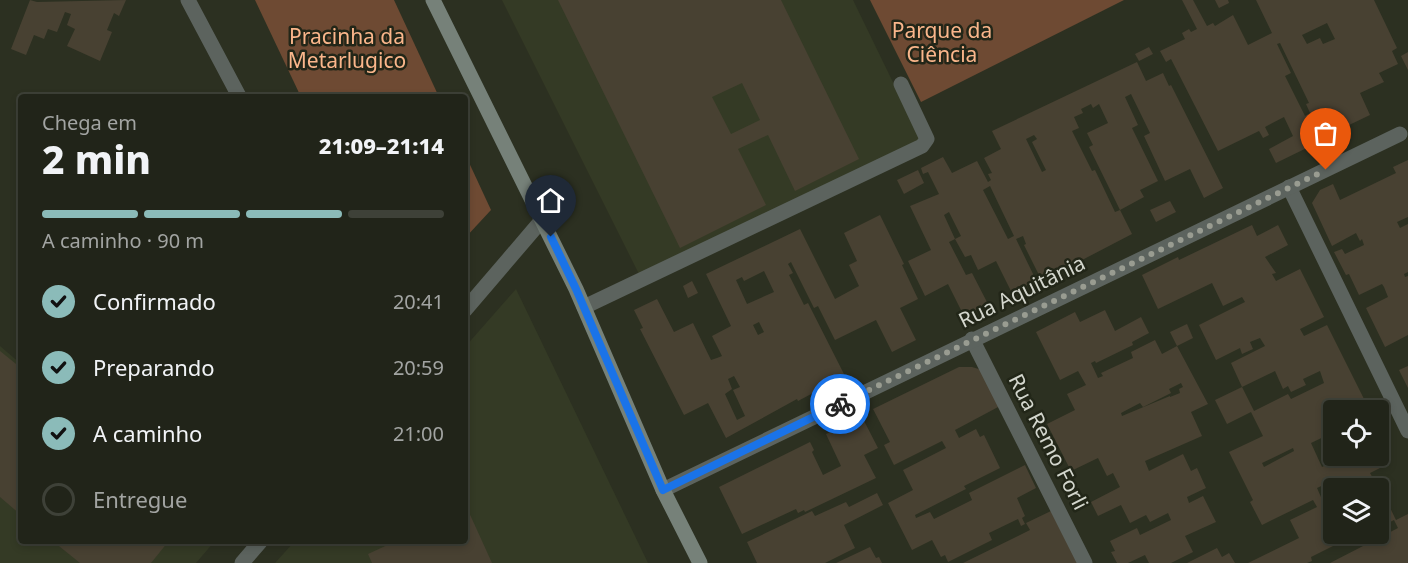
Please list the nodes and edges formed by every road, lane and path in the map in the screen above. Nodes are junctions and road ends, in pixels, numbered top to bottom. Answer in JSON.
{"nodes":[{"id":1,"x":188,"y":0,"type":"edge"},
{"id":2,"x":433,"y":0,"type":"edge"},
{"id":3,"x":901,"y":84,"type":"dead end"},
{"id":4,"x":238,"y":94,"type":"edge"},
{"id":5,"x":1400,"y":134,"type":"dead end"},
{"id":6,"x":1289,"y":187,"type":"junction"},
{"id":7,"x":542,"y":220,"type":"junction"},
{"id":8,"x":468,"y":306,"type":"edge"},
{"id":9,"x":584,"y":307,"type":"junction"},
{"id":10,"x":972,"y":339,"type":"junction"},
{"id":11,"x":1408,"y":431,"type":"edge"},
{"id":12,"x":663,"y":490,"type":"junction"},
{"id":13,"x":258,"y":544,"type":"edge"},
{"id":14,"x":242,"y":563,"type":"edge"},
{"id":15,"x":700,"y":563,"type":"edge"},
{"id":16,"x":1085,"y":563,"type":"edge"}],
"edges":[{"from":1,"to":4,"type":"street"},
{"from":2,"to":7,"type":"main road"},
{"from":3,"to":9,"type":"street"},
{"from":5,"to":6,"type":"street","name":"Rua Aquitânia"},
{"from":6,"to":10,"type":"street","name":"Rua Aquitânia"},
{"from":6,"to":11,"type":"street"},
{"from":7,"to":8,"type":"street"},
{"from":7,"to":9,"type":"main road"},
{"from":9,"to":12,"type":"main road"},
{"from":10,"to":12,"type":"street","name":"Rua Aquitânia"},
{"from":10,"to":16,"type":"street","name":"Rua Remo Forli"},
{"from":12,"to":15,"type":"main road"},
{"from":13,"to":14,"type":"street"}]}
